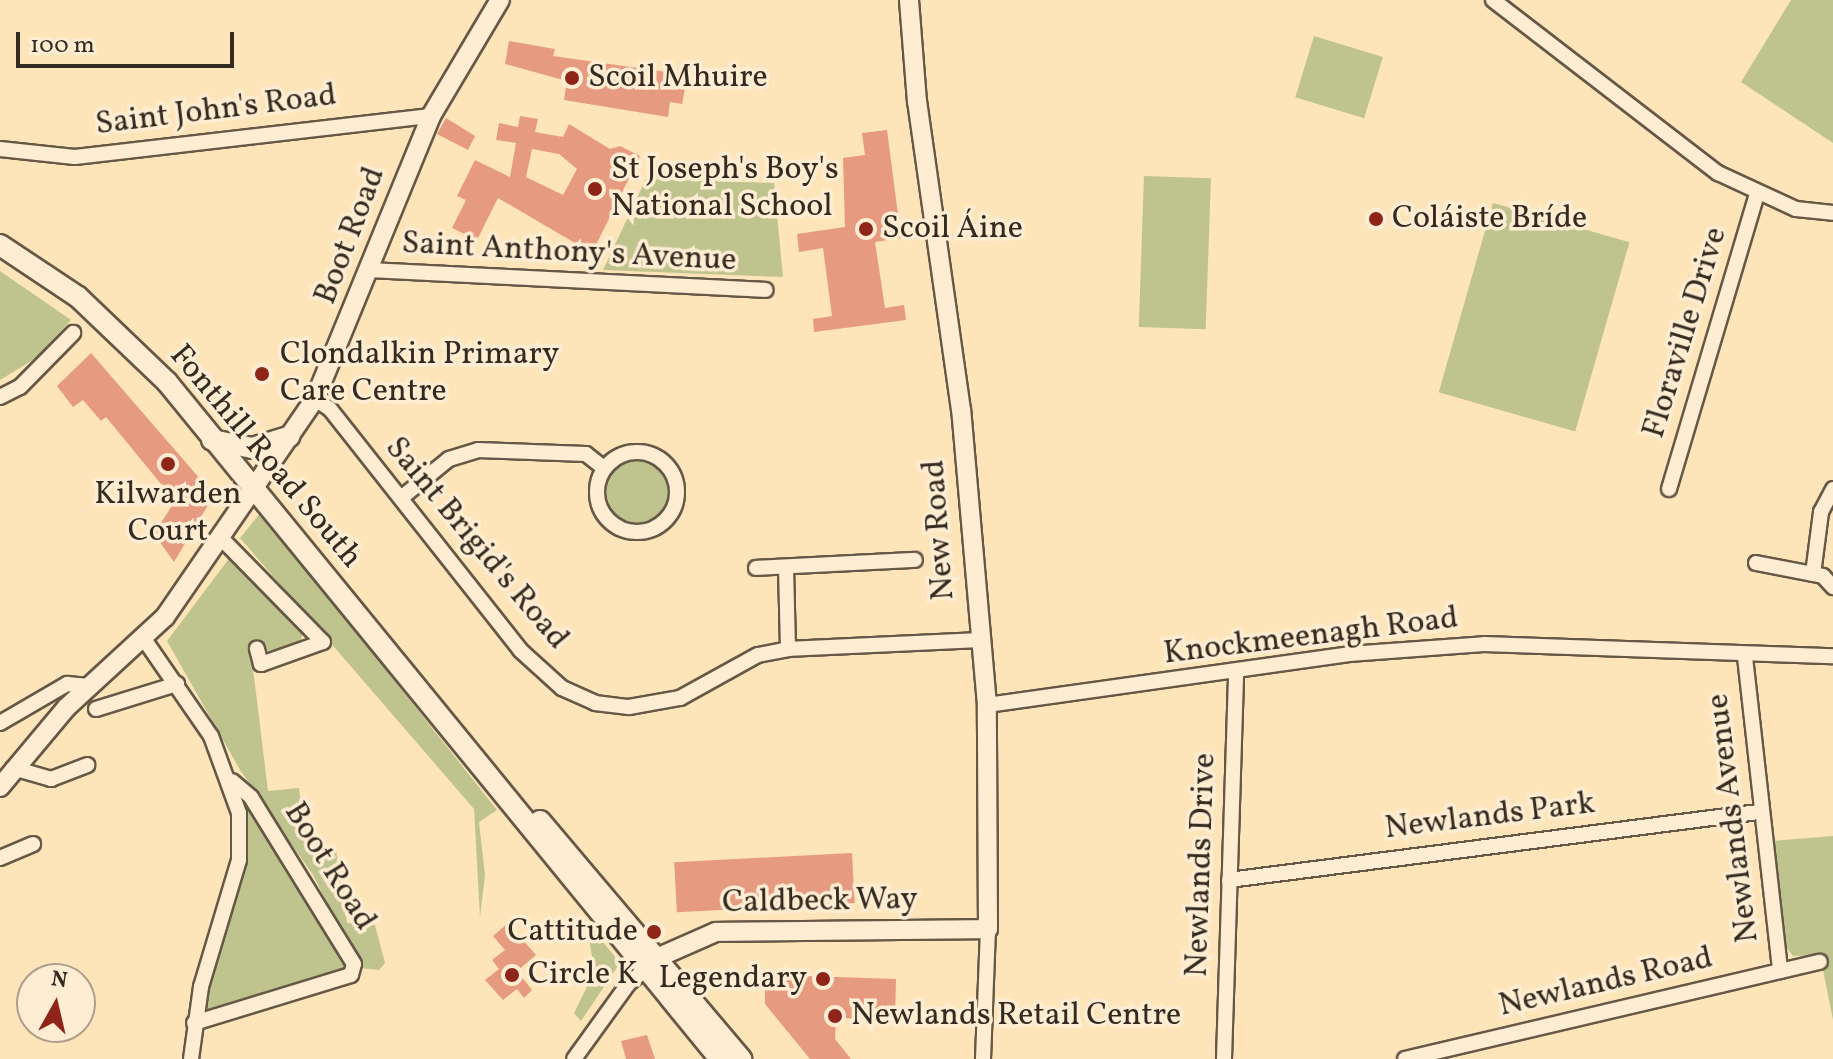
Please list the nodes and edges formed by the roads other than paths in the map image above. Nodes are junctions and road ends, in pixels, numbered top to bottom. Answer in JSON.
{"nodes":[{"id":1,"x":500,"y":0,"type":"edge"},
{"id":2,"x":909,"y":0,"type":"edge"},
{"id":3,"x":1493,"y":0,"type":"edge"},
{"id":4,"x":431,"y":116,"type":"junction"},
{"id":5,"x":4,"y":150,"type":"edge"},
{"id":6,"x":1757,"y":193,"type":"junction"},
{"id":7,"x":1833,"y":213,"type":"edge"},
{"id":8,"x":0,"y":245,"type":"edge"},
{"id":9,"x":371,"y":270,"type":"junction"},
{"id":10,"x":765,"y":290,"type":"dead end"},
{"id":11,"x":73,"y":333,"type":"dead end"},
{"id":12,"x":0,"y":397,"type":"edge"},
{"id":13,"x":315,"y":399,"type":"junction"},
{"id":14,"x":289,"y":437,"type":"junction"},
{"id":15,"x":212,"y":440,"type":"junction"},
{"id":16,"x":604,"y":468,"type":"junction"},
{"id":17,"x":1669,"y":489,"type":"dead end"},
{"id":18,"x":1833,"y":489,"type":"edge"},
{"id":19,"x":253,"y":492,"type":"junction"},
{"id":20,"x":401,"y":498,"type":"junction"},
{"id":21,"x":222,"y":539,"type":"junction"},
{"id":22,"x":915,"y":560,"type":"dead end"},
{"id":23,"x":1756,"y":563,"type":"dead end"},
{"id":24,"x":786,"y":567,"type":"junction"},
{"id":25,"x":756,"y":568,"type":"dead end"},
{"id":26,"x":1813,"y":574,"type":"junction"},
{"id":27,"x":1833,"y":587,"type":"edge"},
{"id":28,"x":144,"y":639,"type":"junction"},
{"id":29,"x":979,"y":640,"type":"junction"},
{"id":30,"x":257,"y":649,"type":"dead end"},
{"id":31,"x":788,"y":649,"type":"junction"},
{"id":32,"x":1833,"y":656,"type":"edge"},
{"id":33,"x":1745,"y":657,"type":"junction"},
{"id":34,"x":1236,"y":673,"type":"junction"},
{"id":35,"x":177,"y":684,"type":"junction"},
{"id":36,"x":92,"y":686,"type":"junction"},
{"id":37,"x":987,"y":705,"type":"junction"},
{"id":38,"x":96,"y":709,"type":"dead end"},
{"id":39,"x":0,"y":723,"type":"edge"},
{"id":40,"x":87,"y":765,"type":"dead end"},
{"id":41,"x":13,"y":768,"type":"junction"},
{"id":42,"x":232,"y":781,"type":"junction"},
{"id":43,"x":0,"y":787,"type":"edge"},
{"id":44,"x":1758,"y":812,"type":"junction"},
{"id":45,"x":33,"y":844,"type":"dead end"},
{"id":46,"x":0,"y":858,"type":"edge"},
{"id":47,"x":1229,"y":880,"type":"junction"},
{"id":48,"x":988,"y":929,"type":"junction"},
{"id":49,"x":1820,"y":962,"type":"dead end"},
{"id":50,"x":652,"y":963,"type":"junction"},
{"id":51,"x":1780,"y":971,"type":"junction"},
{"id":52,"x":194,"y":1023,"type":"junction"},
{"id":53,"x":191,"y":1059,"type":"edge"},
{"id":54,"x":574,"y":1059,"type":"edge"},
{"id":55,"x":720,"y":1059,"type":"edge"},
{"id":56,"x":741,"y":1059,"type":"edge"},
{"id":57,"x":983,"y":1059,"type":"edge"},
{"id":58,"x":1224,"y":1059,"type":"edge"},
{"id":59,"x":1405,"y":1059,"type":"edge"}],
"edges":[{"from":1,"to":4,"type":"street","name":"Boot Road"},
{"from":2,"to":29,"type":"street","name":"New Road"},
{"from":3,"to":6,"type":"street"},
{"from":4,"to":5,"type":"street","name":"Saint John's Road"},
{"from":4,"to":9,"type":"street","name":"Boot Road"},
{"from":6,"to":7,"type":"street"},
{"from":6,"to":17,"type":"street","name":"Floraville Drive"},
{"from":8,"to":15,"type":"main road","name":"Fonthill Road South"},
{"from":9,"to":10,"type":"street","name":"Saint Anthony's Avenue"},
{"from":9,"to":13,"type":"street","name":"Boot Road"},
{"from":11,"to":12,"type":"street"},
{"from":13,"to":14,"type":"street","name":"Boot Road"},
{"from":13,"to":20,"type":"street","name":"Saint Brigid's Road"},
{"from":14,"to":15,"type":"main road"},
{"from":14,"to":19,"type":"street","name":"Boot Road"},
{"from":15,"to":19,"type":"main road","name":"Fonthill Road South"},
{"from":16,"to":16,"type":"street"},
{"from":16,"to":20,"type":"street"},
{"from":18,"to":26,"type":"street"},
{"from":19,"to":21,"type":"street","name":"Boot Road"},
{"from":19,"to":50,"type":"main road","name":"Fonthill Road South"},
{"from":20,"to":31,"type":"street","name":"Saint Brigid's Road"},
{"from":21,"to":28,"type":"street","name":"Boot Road"},
{"from":21,"to":30,"type":"street"},
{"from":22,"to":24,"type":"street"},
{"from":23,"to":26,"type":"street"},
{"from":24,"to":25,"type":"street"},
{"from":24,"to":31,"type":"street"},
{"from":26,"to":27,"type":"street"},
{"from":28,"to":35,"type":"street","name":"Boot Road"},
{"from":28,"to":36,"type":"street","name":"Boot Road"},
{"from":29,"to":31,"type":"street","name":"Saint Brigid's Road"},
{"from":29,"to":37,"type":"street","name":"New Road"},
{"from":32,"to":33,"type":"street","name":"Knockmeenagh Road"},
{"from":33,"to":34,"type":"street","name":"Knockmeenagh Road"},
{"from":33,"to":44,"type":"street","name":"Newlands Avenue"},
{"from":34,"to":37,"type":"street","name":"Knockmeenagh Road"},
{"from":34,"to":47,"type":"street","name":"Newlands Drive"},
{"from":35,"to":38,"type":"street"},
{"from":35,"to":42,"type":"street","name":"Boot Road"},
{"from":36,"to":39,"type":"street"},
{"from":36,"to":41,"type":"street","name":"Boot Road"},
{"from":37,"to":48,"type":"street","name":"New Road"},
{"from":40,"to":41,"type":"street"},
{"from":41,"to":43,"type":"street","name":"Boot Road"},
{"from":42,"to":52,"type":"street","name":"Boot Road"},
{"from":42,"to":52,"type":"street","name":"Boot Road"},
{"from":44,"to":47,"type":"street","name":"Newlands Park"},
{"from":44,"to":51,"type":"street","name":"Newlands Avenue"},
{"from":45,"to":46,"type":"street"},
{"from":47,"to":58,"type":"street","name":"Newlands Drive"},
{"from":48,"to":50,"type":"street","name":"Caldbeck Way"},
{"from":48,"to":57,"type":"street","name":"New Road"},
{"from":49,"to":51,"type":"street","name":"Newlands Road"},
{"from":50,"to":54,"type":"street"},
{"from":50,"to":55,"type":"main road","name":"Fonthill Road South"},
{"from":50,"to":56,"type":"main road","name":"Fonthill Road South"},
{"from":51,"to":59,"type":"street","name":"Newlands Road"},
{"from":52,"to":53,"type":"street","name":"Boot Road"}]}
